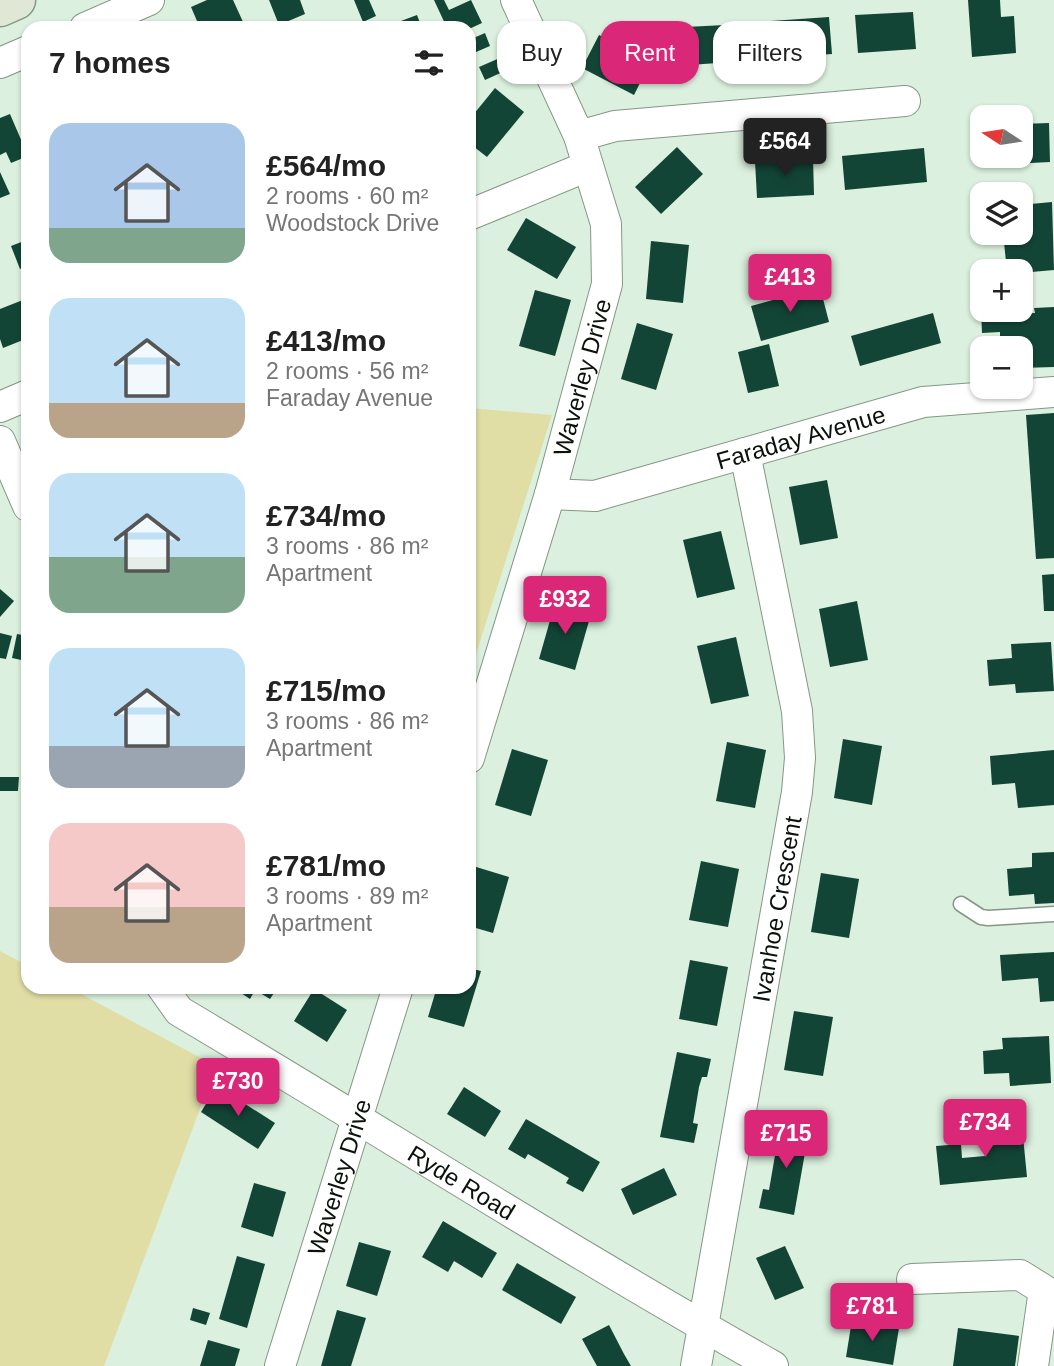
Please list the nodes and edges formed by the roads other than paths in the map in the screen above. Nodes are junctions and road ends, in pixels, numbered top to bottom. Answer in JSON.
{"nodes":[{"id":1,"x":16,"y":0,"type":"edge"},
{"id":2,"x":149,"y":0,"type":"edge"},
{"id":3,"x":516,"y":0,"type":"edge"},
{"id":4,"x":0,"y":7,"type":"edge"},
{"id":5,"x":101,"y":21,"type":"edge"},
{"id":6,"x":21,"y":54,"type":"edge"},
{"id":7,"x":0,"y":63,"type":"edge"},
{"id":8,"x":905,"y":101,"type":"dead end"},
{"id":9,"x":579,"y":136,"type":"junction"},
{"id":10,"x":588,"y":166,"type":"junction"},
{"id":11,"x":476,"y":212,"type":"edge"},
{"id":12,"x":1054,"y":392,"type":"edge"},
{"id":13,"x":21,"y":398,"type":"edge"},
{"id":14,"x":0,"y":407,"type":"edge"},
{"id":15,"x":0,"y":441,"type":"edge"},
{"id":16,"x":745,"y":453,"type":"junction"},
{"id":17,"x":21,"y":490,"type":"edge"},
{"id":18,"x":550,"y":494,"type":"junction"},
{"id":19,"x":476,"y":735,"type":"edge"},
{"id":20,"x":961,"y":904,"type":"dead end"},
{"id":21,"x":1054,"y":914,"type":"edge"},
{"id":22,"x":167,"y":994,"type":"edge"},
{"id":23,"x":396,"y":994,"type":"edge"},
{"id":24,"x":359,"y":1119,"type":"junction"},
{"id":25,"x":912,"y":1279,"type":"dead end"},
{"id":26,"x":703,"y":1326,"type":"junction"},
{"id":27,"x":280,"y":1366,"type":"edge"},
{"id":28,"x":696,"y":1366,"type":"edge"},
{"id":29,"x":774,"y":1366,"type":"edge"},
{"id":30,"x":1033,"y":1366,"type":"edge"}],
"edges":[{"from":1,"to":4,"type":"street"},
{"from":2,"to":5,"type":"street"},
{"from":3,"to":9,"type":"street","name":"Waverley Drive"},
{"from":6,"to":7,"type":"street"},
{"from":8,"to":9,"type":"street"},
{"from":9,"to":10,"type":"street","name":"Waverley Drive"},
{"from":10,"to":11,"type":"street"},
{"from":10,"to":18,"type":"street","name":"Waverley Drive"},
{"from":12,"to":16,"type":"street","name":"Faraday Avenue"},
{"from":13,"to":14,"type":"street"},
{"from":15,"to":17,"type":"street"},
{"from":16,"to":18,"type":"street","name":"Faraday Avenue"},
{"from":16,"to":26,"type":"street","name":"Ivanhoe Crescent"},
{"from":18,"to":19,"type":"street","name":"Waverley Drive"},
{"from":20,"to":21,"type":"lane"},
{"from":22,"to":24,"type":"street","name":"Ryde Road"},
{"from":23,"to":24,"type":"street","name":"Waverley Drive"},
{"from":24,"to":26,"type":"street","name":"Ryde Road"},
{"from":24,"to":27,"type":"street","name":"Waverley Drive"},
{"from":25,"to":30,"type":"street"},
{"from":26,"to":28,"type":"street","name":"Ivanhoe Crescent"},
{"from":26,"to":29,"type":"street","name":"Ryde Road"}]}
